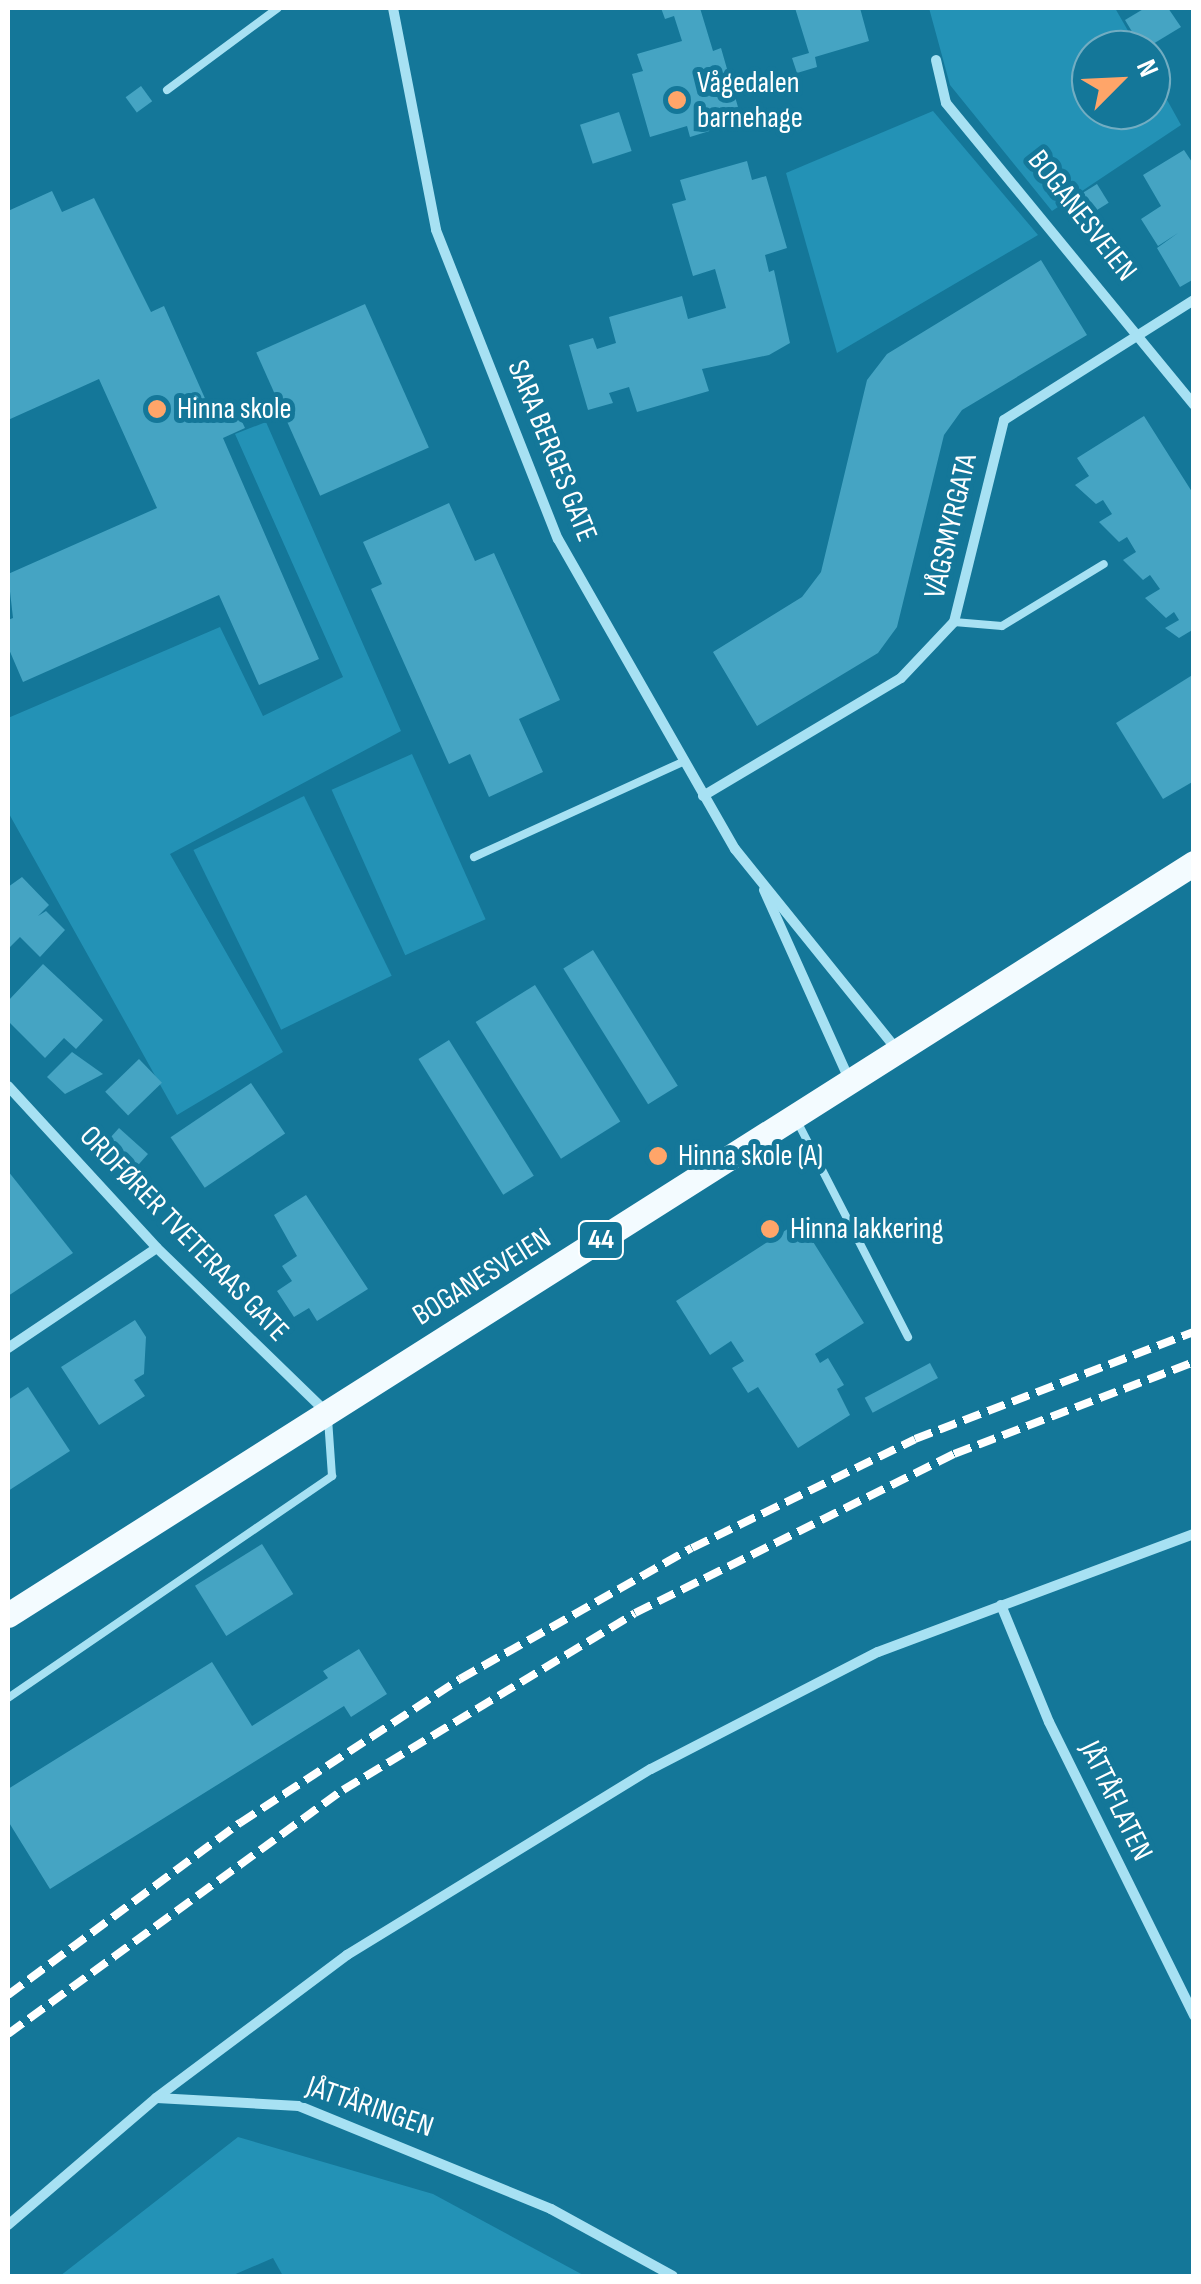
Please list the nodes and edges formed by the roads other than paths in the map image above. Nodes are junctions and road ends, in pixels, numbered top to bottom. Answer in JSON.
{"nodes":[{"id":1,"x":278,"y":8,"type":"edge"},
{"id":2,"x":393,"y":8,"type":"edge"},
{"id":3,"x":936,"y":60,"type":"dead end"},
{"id":4,"x":166,"y":90,"type":"dead end"},
{"id":5,"x":1194,"y":300,"type":"edge"},
{"id":6,"x":1136,"y":338,"type":"junction"},
{"id":7,"x":1194,"y":405,"type":"edge"},
{"id":8,"x":1104,"y":564,"type":"dead end"},
{"id":9,"x":954,"y":622,"type":"junction"},
{"id":10,"x":682,"y":762,"type":"junction"},
{"id":11,"x":703,"y":796,"type":"junction"},
{"id":12,"x":474,"y":858,"type":"dead end"},
{"id":13,"x":1194,"y":863,"type":"edge"},
{"id":14,"x":758,"y":875,"type":"junction"},
{"id":15,"x":898,"y":1051,"type":"junction"},
{"id":16,"x":850,"y":1082,"type":"junction"},
{"id":17,"x":8,"y":1086,"type":"edge"},
{"id":18,"x":794,"y":1117,"type":"junction"},
{"id":19,"x":158,"y":1248,"type":"junction"},
{"id":20,"x":908,"y":1337,"type":"dead end"},
{"id":21,"x":8,"y":1348,"type":"edge"},
{"id":22,"x":327,"y":1413,"type":"junction"},
{"id":23,"x":1194,"y":1534,"type":"edge"},
{"id":24,"x":1001,"y":1605,"type":"junction"},
{"id":25,"x":8,"y":1615,"type":"edge"},
{"id":26,"x":8,"y":1698,"type":"edge"},
{"id":27,"x":1192,"y":2008,"type":"edge"},
{"id":28,"x":156,"y":2098,"type":"junction"},
{"id":29,"x":8,"y":2224,"type":"edge"},
{"id":30,"x":674,"y":2276,"type":"edge"}],
"edges":[{"from":1,"to":4,"type":"lane"},
{"from":2,"to":10,"type":"street","name":"SARA BERGES GATE"},
{"from":3,"to":6,"type":"street","name":"BOGANESVEIEN"},
{"from":5,"to":6,"type":"street","name":"VÅGSMYRGATA"},
{"from":6,"to":7,"type":"street","name":"BOGANESVEIEN"},
{"from":6,"to":9,"type":"street","name":"VÅGSMYRGATA"},
{"from":8,"to":9,"type":"lane"},
{"from":9,"to":11,"type":"street","name":"VÅGSMYRGATA"},
{"from":10,"to":11,"type":"street","name":"SARA BERGES GATE"},
{"from":10,"to":12,"type":"lane"},
{"from":11,"to":14,"type":"street","name":"SARA BERGES GATE"},
{"from":13,"to":15,"type":"main road","name":"BOGANESVEIEN","number":"44"},
{"from":14,"to":15,"type":"street","name":"SARA BERGES GATE"},
{"from":14,"to":16,"type":"street","name":"SARA BERGES GATE"},
{"from":15,"to":16,"type":"main road","name":"BOGANESVEIEN","number":"44"},
{"from":16,"to":18,"type":"main road","name":"BOGANESVEIEN","number":"44"},
{"from":17,"to":19,"type":"street","name":"ORDFØRER TVETERAAS GATE"},
{"from":18,"to":20,"type":"lane"},
{"from":18,"to":22,"type":"main road","name":"BOGANESVEIEN","number":"44"},
{"from":19,"to":21,"type":"street"},
{"from":19,"to":22,"type":"street","name":"ORDFØRER TVETERAAS GATE"},
{"from":22,"to":25,"type":"main road","name":"BOGANESVEIEN","number":"44"},
{"from":22,"to":26,"type":"lane"},
{"from":23,"to":24,"type":"street"},
{"from":24,"to":27,"type":"street","name":"JÅTTÅFLATEN"},
{"from":24,"to":28,"type":"street"},
{"from":28,"to":29,"type":"street"},
{"from":28,"to":30,"type":"street","name":"JÅTTÅRINGEN"}]}
